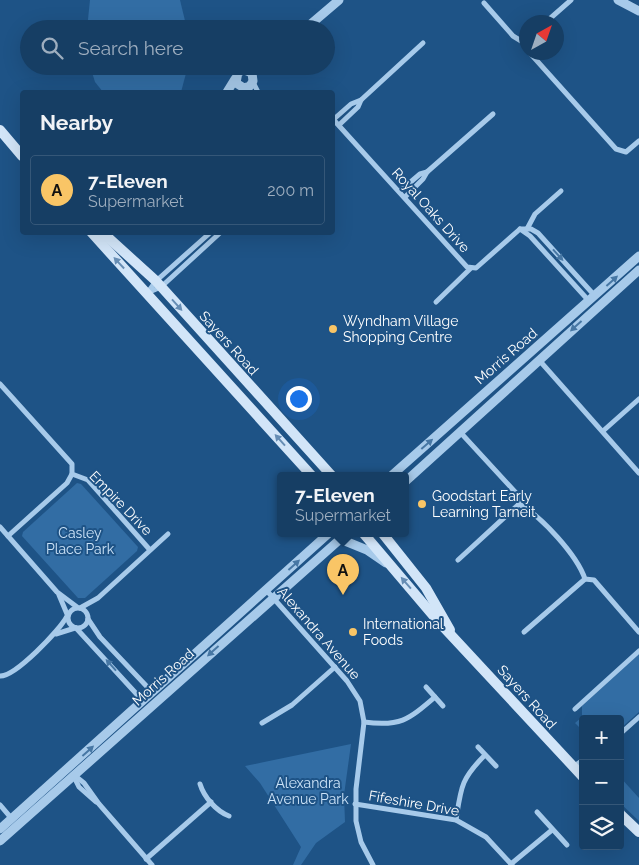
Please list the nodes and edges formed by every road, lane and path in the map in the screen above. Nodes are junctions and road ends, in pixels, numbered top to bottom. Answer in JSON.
{"nodes":[{"id":1,"x":339,"y":0,"type":"edge"},
{"id":2,"x":571,"y":0,"type":"edge"},
{"id":3,"x":618,"y":0,"type":"edge"},
{"id":4,"x":484,"y":3,"type":"dead end"},
{"id":5,"x":639,"y":11,"type":"edge"},
{"id":6,"x":554,"y":15,"type":"edge"},
{"id":7,"x":316,"y":20,"type":"edge"},
{"id":8,"x":519,"y":39,"type":"edge"},
{"id":9,"x":423,"y":43,"type":"dead end"},
{"id":10,"x":536,"y":60,"type":"edge"},
{"id":11,"x":237,"y":75,"type":"edge"},
{"id":12,"x":252,"y":75,"type":"edge"},
{"id":13,"x":257,"y":75,"type":"edge"},
{"id":14,"x":235,"y":79,"type":"junction"},
{"id":15,"x":253,"y":81,"type":"junction"},
{"id":16,"x":246,"y":89,"type":"edge"},
{"id":17,"x":228,"y":90,"type":"edge"},
{"id":18,"x":257,"y":90,"type":"edge"},
{"id":19,"x":361,"y":100,"type":"junction"},
{"id":20,"x":493,"y":114,"type":"dead end"},
{"id":21,"x":335,"y":117,"type":"edge"},
{"id":22,"x":335,"y":121,"type":"edge"},
{"id":23,"x":339,"y":125,"type":"junction"},
{"id":24,"x":1,"y":131,"type":"edge"},
{"id":25,"x":639,"y":141,"type":"edge"},
{"id":26,"x":20,"y":150,"type":"edge"},
{"id":27,"x":20,"y":154,"type":"edge"},
{"id":28,"x":427,"y":172,"type":"junction"},
{"id":29,"x":561,"y":191,"type":"dead end"},
{"id":30,"x":400,"y":192,"type":"junction"},
{"id":31,"x":405,"y":197,"type":"junction"},
{"id":32,"x":524,"y":229,"type":"junction"},
{"id":33,"x":94,"y":235,"type":"edge"},
{"id":34,"x":105,"y":235,"type":"edge"},
{"id":35,"x":208,"y":235,"type":"edge"},
{"id":36,"x":217,"y":235,"type":"edge"},
{"id":37,"x":639,"y":256,"type":"edge"},
{"id":38,"x":471,"y":268,"type":"junction"},
{"id":39,"x":639,"y":270,"type":"edge"},
{"id":40,"x":158,"y":284,"type":"junction"},
{"id":41,"x":147,"y":294,"type":"junction"},
{"id":42,"x":592,"y":299,"type":"junction"},
{"id":43,"x":436,"y":302,"type":"dead end"},
{"id":44,"x":599,"y":306,"type":"junction"},
{"id":45,"x":539,"y":359,"type":"junction"},
{"id":46,"x":0,"y":384,"type":"edge"},
{"id":47,"x":639,"y":399,"type":"edge"},
{"id":48,"x":451,"y":423,"type":"junction"},
{"id":49,"x":460,"y":431,"type":"junction"},
{"id":50,"x":603,"y":431,"type":"junction"},
{"id":51,"x":308,"y":472,"type":"edge"},
{"id":52,"x":328,"y":472,"type":"edge"},
{"id":53,"x":396,"y":472,"type":"edge"},
{"id":54,"x":639,"y":473,"type":"edge"},
{"id":55,"x":72,"y":474,"type":"junction"},
{"id":56,"x":409,"y":478,"type":"edge"},
{"id":57,"x":519,"y":504,"type":"junction"},
{"id":58,"x":0,"y":527,"type":"edge"},
{"id":59,"x":168,"y":534,"type":"dead end"},
{"id":60,"x":8,"y":536,"type":"junction"},
{"id":61,"x":325,"y":537,"type":"edge"},
{"id":62,"x":342,"y":537,"type":"edge"},
{"id":63,"x":345,"y":537,"type":"edge"},
{"id":64,"x":367,"y":537,"type":"edge"},
{"id":65,"x":385,"y":537,"type":"edge"},
{"id":66,"x":150,"y":550,"type":"junction"},
{"id":67,"x":458,"y":560,"type":"dead end"},
{"id":68,"x":392,"y":566,"type":"junction"},
{"id":69,"x":586,"y":578,"type":"junction"},
{"id":70,"x":57,"y":592,"type":"junction"},
{"id":71,"x":270,"y":594,"type":"junction"},
{"id":72,"x":98,"y":598,"type":"junction"},
{"id":73,"x":78,"y":608,"type":"junction"},
{"id":74,"x":68,"y":616,"type":"junction"},
{"id":75,"x":88,"y":617,"type":"junction"},
{"id":76,"x":76,"y":628,"type":"junction"},
{"id":77,"x":524,"y":632,"type":"dead end"},
{"id":78,"x":639,"y":632,"type":"edge"},
{"id":79,"x":449,"y":633,"type":"junction"},
{"id":80,"x":51,"y":637,"type":"junction"},
{"id":81,"x":639,"y":651,"type":"edge"},
{"id":82,"x":335,"y":667,"type":"junction"},
{"id":83,"x":0,"y":676,"type":"edge"},
{"id":84,"x":426,"y":687,"type":"dead end"},
{"id":85,"x":153,"y":693,"type":"junction"},
{"id":86,"x":435,"y":697,"type":"junction"},
{"id":87,"x":144,"y":701,"type":"junction"},
{"id":88,"x":154,"y":704,"type":"junction"},
{"id":89,"x":443,"y":706,"type":"dead end"},
{"id":90,"x":575,"y":709,"type":"dead end"},
{"id":91,"x":639,"y":717,"type":"edge"},
{"id":92,"x":364,"y":722,"type":"junction"},
{"id":93,"x":262,"y":723,"type":"dead end"},
{"id":94,"x":624,"y":730,"type":"edge"},
{"id":95,"x":478,"y":747,"type":"dead end"},
{"id":96,"x":485,"y":755,"type":"junction"},
{"id":97,"x":579,"y":763,"type":"edge"},
{"id":98,"x":496,"y":766,"type":"dead end"},
{"id":99,"x":572,"y":767,"type":"junction"},
{"id":100,"x":70,"y":772,"type":"junction"},
{"id":101,"x":579,"y":773,"type":"edge"},
{"id":102,"x":200,"y":784,"type":"dead end"},
{"id":103,"x":211,"y":802,"type":"junction"},
{"id":104,"x":355,"y":804,"type":"junction"},
{"id":105,"x":0,"y":805,"type":"edge"},
{"id":106,"x":537,"y":812,"type":"dead end"},
{"id":107,"x":229,"y":816,"type":"dead end"},
{"id":108,"x":624,"y":818,"type":"edge"},
{"id":109,"x":456,"y":820,"type":"junction"},
{"id":110,"x":15,"y":822,"type":"junction"},
{"id":111,"x":0,"y":829,"type":"edge"},
{"id":112,"x":552,"y":830,"type":"junction"},
{"id":113,"x":639,"y":832,"type":"edge"},
{"id":114,"x":0,"y":841,"type":"edge"},
{"id":115,"x":567,"y":845,"type":"dead end"},
{"id":116,"x":146,"y":859,"type":"junction"},
{"id":117,"x":512,"y":864,"type":"edge"},
{"id":118,"x":152,"y":865,"type":"edge"},
{"id":119,"x":373,"y":865,"type":"edge"}],
"edges":[{"from":1,"to":7,"type":"street"},
{"from":2,"to":6,"type":"street"},
{"from":3,"to":5,"type":"street"},
{"from":4,"to":8,"type":"street"},
{"from":9,"to":19,"type":"street"},
{"from":10,"to":25,"type":"street"},
{"from":11,"to":14,"type":"street"},
{"from":12,"to":15,"type":"street"},
{"from":13,"to":15,"type":"street"},
{"from":14,"to":16,"type":"street"},
{"from":14,"to":17,"type":"street"},
{"from":15,"to":16,"type":"street"},
{"from":15,"to":18,"type":"street"},
{"from":19,"to":21,"type":"street"},
{"from":19,"to":23,"type":"street"},
{"from":20,"to":28,"type":"street"},
{"from":22,"to":23,"type":"street","name":"Royal Oaks Drive"},
{"from":23,"to":30,"type":"street","name":"Royal Oaks Drive"},
{"from":24,"to":26,"type":"main road"},
{"from":24,"to":27,"type":"main road"},
{"from":28,"to":30,"type":"street"},
{"from":28,"to":31,"type":"street"},
{"from":29,"to":32,"type":"street","name":"Royal Oaks Drive"},
{"from":30,"to":31,"type":"street","name":"Royal Oaks Drive"},
{"from":31,"to":38,"type":"street","name":"Royal Oaks Drive"},
{"from":32,"to":38,"type":"street","name":"Royal Oaks Drive"},
{"from":32,"to":42,"type":"street"},
{"from":41,"to":33,"type":"main road","name":"Sayers Road","one_way":true},
{"from":34,"to":40,"type":"main road","name":"Sayers Road"},
{"from":35,"to":40,"type":"street"},
{"from":36,"to":40,"type":"street"},
{"from":42,"to":37,"type":"street","name":"Morris Road","one_way":true},
{"from":38,"to":43,"type":"street"},
{"from":39,"to":44,"type":"street","name":"Morris Road"},
{"from":40,"to":41,"type":"street"},
{"from":40,"to":52,"type":"main road","name":"Sayers Road","one_way":true},
{"from":51,"to":41,"type":"main road","name":"Sayers Road","one_way":true},
{"from":42,"to":44,"type":"street"},
{"from":42,"to":48,"type":"street","name":"Morris Road"},
{"from":44,"to":45,"type":"street","name":"Morris Road","one_way":true},
{"from":45,"to":49,"type":"street","name":"Morris Road"},
{"from":45,"to":50,"type":"street"},
{"from":46,"to":55,"type":"street","name":"Empire Drive"},
{"from":47,"to":50,"type":"street"},
{"from":48,"to":49,"type":"street"},
{"from":53,"to":48,"type":"street","name":"Morris Road","one_way":true},
{"from":49,"to":56,"type":"street","name":"Morris Road"},
{"from":49,"to":57,"type":"street"},
{"from":50,"to":54,"type":"street"},
{"from":55,"to":60,"type":"street"},
{"from":55,"to":66,"type":"street","name":"Empire Drive"},
{"from":57,"to":67,"type":"street"},
{"from":57,"to":69,"type":"street"},
{"from":58,"to":60,"type":"street"},
{"from":59,"to":66,"type":"street"},
{"from":60,"to":70,"type":"street"},
{"from":71,"to":61,"type":"street","name":"Morris Road","one_way":true},
{"from":62,"to":71,"type":"street","name":"Morris Road"},
{"from":63,"to":68,"type":"street"},
{"from":64,"to":68,"type":"main road","name":"Sayers Road"},
{"from":65,"to":79,"type":"main road","name":"Sayers Road"},
{"from":66,"to":72,"type":"street"},
{"from":79,"to":68,"type":"main road","name":"Sayers Road","one_way":true},
{"from":69,"to":77,"type":"street"},
{"from":69,"to":78,"type":"street"},
{"from":70,"to":73,"type":"street"},
{"from":70,"to":74,"type":"street"},
{"from":71,"to":82,"type":"street","name":"Alexandra Avenue"},
{"from":71,"to":85,"type":"street","name":"Morris Road"},
{"from":71,"to":88,"type":"street","name":"Morris Road","one_way":true},
{"from":72,"to":73,"type":"street"},
{"from":72,"to":75,"type":"street"},
{"from":73,"to":74,"type":"street"},
{"from":73,"to":75,"type":"street"},
{"from":74,"to":76,"type":"street"},
{"from":74,"to":80,"type":"street"},
{"from":75,"to":76,"type":"street"},
{"from":75,"to":85,"type":"street"},
{"from":76,"to":80,"type":"street"},
{"from":87,"to":76,"type":"street","one_way":true},
{"from":79,"to":99,"type":"main road","name":"Sayers Road"},
{"from":80,"to":83,"type":"street"},
{"from":81,"to":90,"type":"street"},
{"from":82,"to":92,"type":"street","name":"Alexandra Avenue"},
{"from":82,"to":93,"type":"street"},
{"from":84,"to":86,"type":"street"},
{"from":85,"to":87,"type":"street","name":"Morris Road"},
{"from":85,"to":88,"type":"street"},
{"from":86,"to":89,"type":"street"},
{"from":86,"to":92,"type":"street"},
{"from":87,"to":88,"type":"street"},
{"from":100,"to":87,"type":"street","name":"Morris Road","one_way":true},
{"from":88,"to":100,"type":"street","name":"Morris Road"},
{"from":91,"to":94,"type":"street"},
{"from":92,"to":104,"type":"street","name":"Alexandra Avenue"},
{"from":95,"to":96,"type":"street"},
{"from":96,"to":98,"type":"street"},
{"from":96,"to":109,"type":"street"},
{"from":97,"to":99,"type":"street"},
{"from":99,"to":101,"type":"main road","name":"Sayers Road"},
{"from":100,"to":110,"type":"street","name":"Morris Road"},
{"from":100,"to":116,"type":"street"},
{"from":102,"to":103,"type":"street"},
{"from":103,"to":107,"type":"street"},
{"from":103,"to":116,"type":"street"},
{"from":104,"to":109,"type":"street","name":"Fifeshire Drive"},
{"from":104,"to":119,"type":"street","name":"Alexandra Avenue"},
{"from":105,"to":110,"type":"street"},
{"from":106,"to":112,"type":"street"},
{"from":108,"to":113,"type":"main road"},
{"from":109,"to":117,"type":"street","name":"Fifeshire Drive"},
{"from":110,"to":111,"type":"street","name":"Morris Road"},
{"from":110,"to":114,"type":"street","name":"Morris Road"},
{"from":112,"to":115,"type":"street"},
{"from":112,"to":117,"type":"street"},
{"from":116,"to":118,"type":"street"}]}
